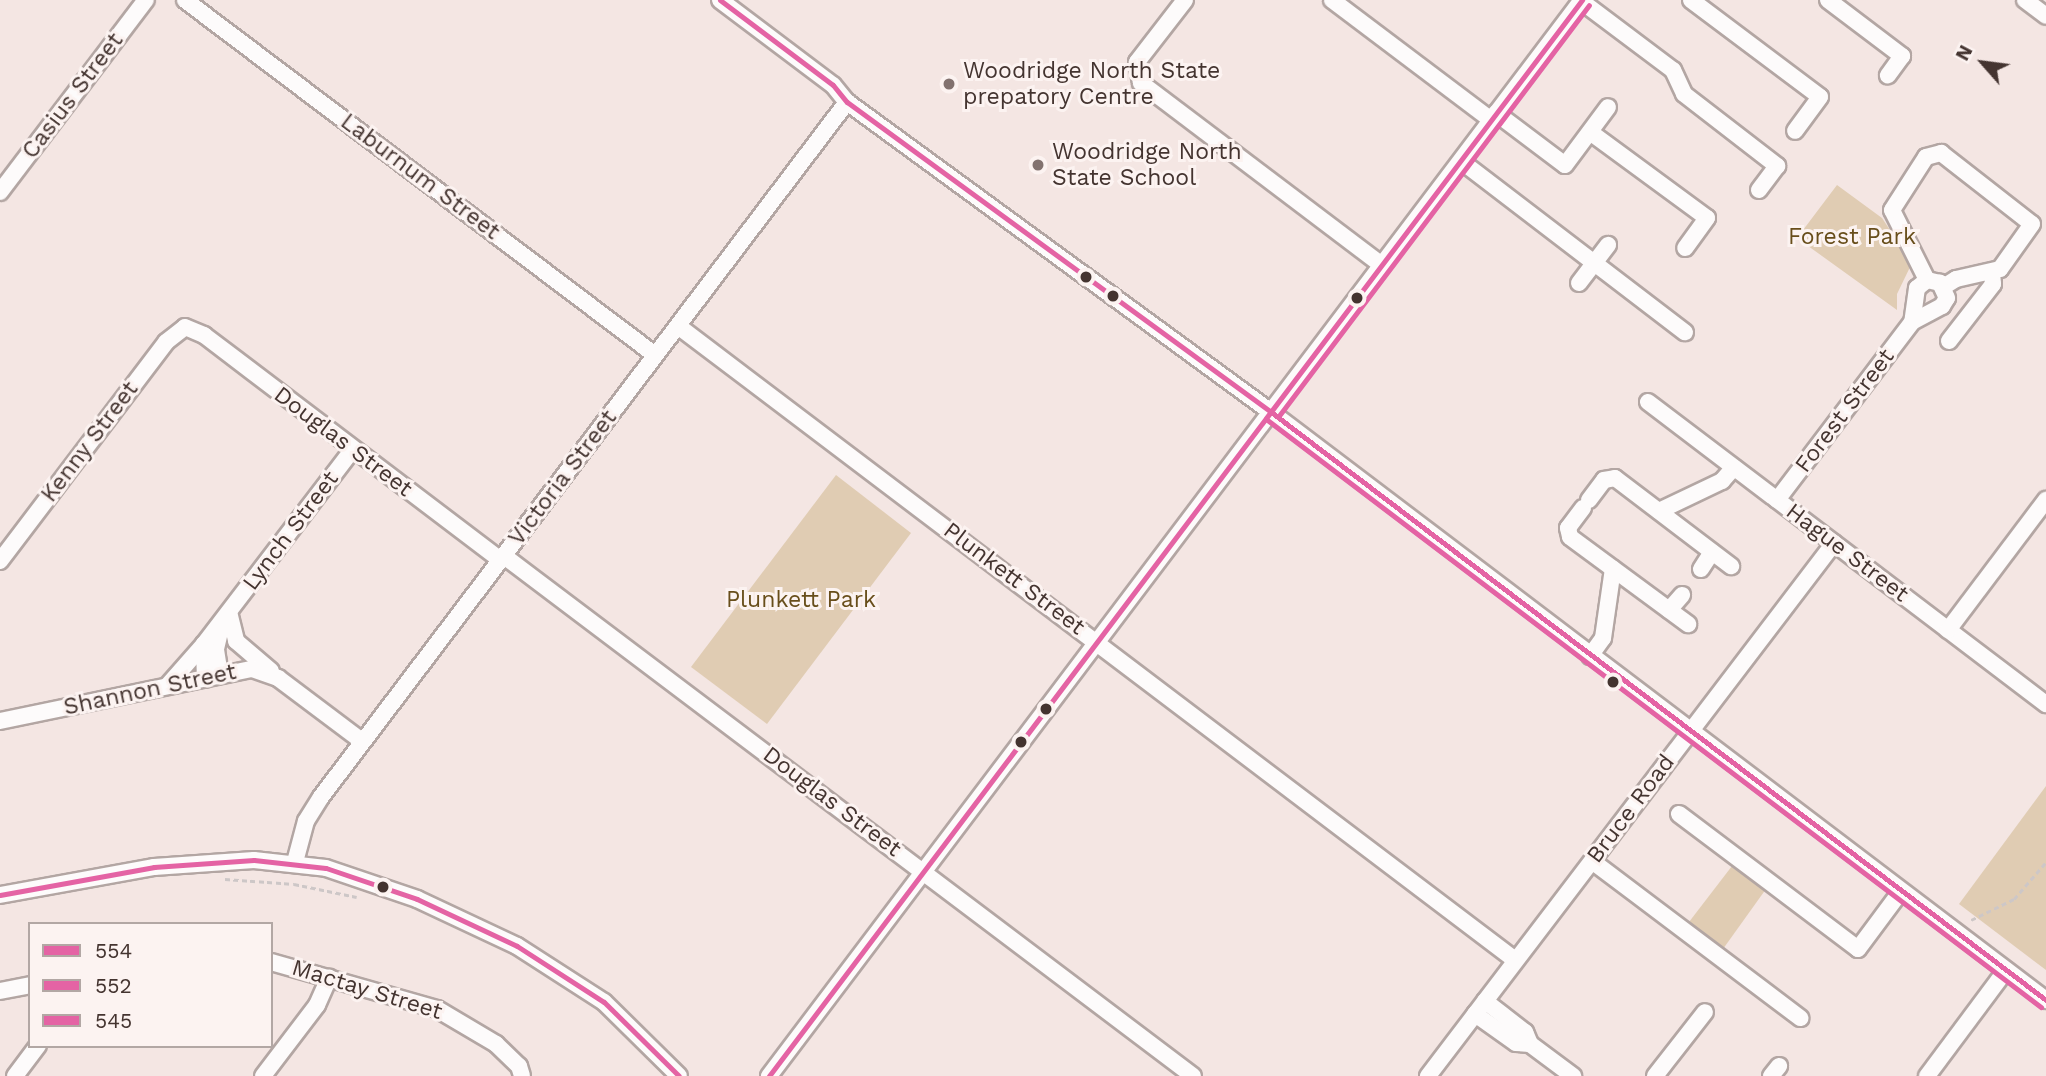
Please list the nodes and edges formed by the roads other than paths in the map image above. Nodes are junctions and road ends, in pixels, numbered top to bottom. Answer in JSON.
{"nodes":[{"id":1,"x":146,"y":0,"type":"edge"},
{"id":2,"x":185,"y":0,"type":"edge"},
{"id":3,"x":720,"y":0,"type":"edge"},
{"id":4,"x":1185,"y":0,"type":"edge"},
{"id":5,"x":1332,"y":0,"type":"edge"},
{"id":6,"x":1691,"y":0,"type":"edge"},
{"id":7,"x":1828,"y":0,"type":"edge"},
{"id":8,"x":2025,"y":0,"type":"edge"},
{"id":9,"x":1582,"y":1,"type":"edge"},
{"id":10,"x":2046,"y":16,"type":"edge"},
{"id":11,"x":1888,"y":75,"type":"dead end"},
{"id":12,"x":847,"y":102,"type":"junction"},
{"id":13,"x":1608,"y":107,"type":"dead end"},
{"id":14,"x":1494,"y":116,"type":"junction"},
{"id":15,"x":1795,"y":131,"type":"dead end"},
{"id":16,"x":1590,"y":132,"type":"junction"},
{"id":17,"x":1461,"y":161,"type":"junction"},
{"id":18,"x":1759,"y":190,"type":"dead end"},
{"id":19,"x":0,"y":191,"type":"edge"},
{"id":20,"x":1608,"y":245,"type":"dead end"},
{"id":21,"x":1685,"y":248,"type":"dead end"},
{"id":22,"x":1594,"y":264,"type":"junction"},
{"id":23,"x":1382,"y":265,"type":"junction"},
{"id":24,"x":1992,"y":273,"type":"junction"},
{"id":25,"x":1927,"y":280,"type":"junction"},
{"id":26,"x":1579,"y":283,"type":"dead end"},
{"id":27,"x":1943,"y":287,"type":"junction"},
{"id":28,"x":1912,"y":322,"type":"junction"},
{"id":29,"x":678,"y":326,"type":"junction"},
{"id":30,"x":184,"y":327,"type":"joint"},
{"id":31,"x":1685,"y":332,"type":"dead end"},
{"id":32,"x":1950,"y":341,"type":"dead end"},
{"id":33,"x":655,"y":355,"type":"junction"},
{"id":34,"x":1648,"y":402,"type":"dead end"},
{"id":35,"x":1271,"y":412,"type":"junction"},
{"id":36,"x":353,"y":449,"type":"junction"},
{"id":37,"x":1734,"y":467,"type":"junction"},
{"id":38,"x":1777,"y":500,"type":"junction"},
{"id":39,"x":2046,"y":500,"type":"edge"},
{"id":40,"x":1659,"y":511,"type":"junction"},
{"id":41,"x":1833,"y":543,"type":"junction"},
{"id":42,"x":1712,"y":552,"type":"junction"},
{"id":43,"x":502,"y":558,"type":"junction"},
{"id":44,"x":0,"y":561,"type":"edge"},
{"id":45,"x":1731,"y":566,"type":"dead end"},
{"id":46,"x":1613,"y":569,"type":"junction"},
{"id":47,"x":1701,"y":569,"type":"dead end"},
{"id":48,"x":1682,"y":595,"type":"dead end"},
{"id":49,"x":1669,"y":610,"type":"junction"},
{"id":50,"x":228,"y":613,"type":"junction"},
{"id":51,"x":1688,"y":624,"type":"dead end"},
{"id":52,"x":1948,"y":630,"type":"junction"},
{"id":53,"x":1096,"y":642,"type":"junction"},
{"id":54,"x":205,"y":643,"type":"junction"},
{"id":55,"x":1590,"y":656,"type":"junction"},
{"id":56,"x":213,"y":677,"type":"junction"},
{"id":57,"x":278,"y":678,"type":"junction"},
{"id":58,"x":162,"y":687,"type":"junction"},
{"id":59,"x":2046,"y":704,"type":"edge"},
{"id":60,"x":0,"y":721,"type":"edge"},
{"id":61,"x":1689,"y":732,"type":"junction"},
{"id":62,"x":362,"y":741,"type":"junction"},
{"id":63,"x":1679,"y":814,"type":"dead end"},
{"id":64,"x":1592,"y":861,"type":"junction"},
{"id":65,"x":295,"y":862,"type":"junction"},
{"id":66,"x":924,"y":871,"type":"junction"},
{"id":67,"x":1901,"y":891,"type":"junction"},
{"id":68,"x":0,"y":895,"type":"edge"},
{"id":69,"x":1516,"y":960,"type":"junction"},
{"id":70,"x":273,"y":963,"type":"edge"},
{"id":71,"x":2006,"y":970,"type":"junction"},
{"id":72,"x":329,"y":978,"type":"junction"},
{"id":73,"x":28,"y":985,"type":"edge"},
{"id":74,"x":0,"y":991,"type":"edge"},
{"id":75,"x":2046,"y":1000,"type":"edge"},
{"id":76,"x":1480,"y":1007,"type":"junction"},
{"id":77,"x":1705,"y":1012,"type":"dead end"},
{"id":78,"x":1800,"y":1017,"type":"dead end"},
{"id":79,"x":36,"y":1048,"type":"edge"},
{"id":80,"x":15,"y":1076,"type":"edge"},
{"id":81,"x":263,"y":1076,"type":"edge"},
{"id":82,"x":522,"y":1076,"type":"edge"},
{"id":83,"x":679,"y":1076,"type":"edge"},
{"id":84,"x":769,"y":1076,"type":"edge"},
{"id":85,"x":1193,"y":1076,"type":"edge"},
{"id":86,"x":1428,"y":1076,"type":"edge"},
{"id":87,"x":1573,"y":1076,"type":"edge"},
{"id":88,"x":1655,"y":1076,"type":"edge"},
{"id":89,"x":1927,"y":1076,"type":"edge"}],
"edges":[{"from":1,"to":19,"type":"street","name":"Casius Street"},
{"from":2,"to":33,"type":"street","name":"Laburnum Street"},
{"from":3,"to":12,"type":"street"},
{"from":4,"to":23,"type":"street"},
{"from":5,"to":14,"type":"street"},
{"from":6,"to":15,"type":"street"},
{"from":7,"to":11,"type":"street"},
{"from":8,"to":10,"type":"street"},
{"from":9,"to":14,"type":"street"},
{"from":9,"to":18,"type":"street"},
{"from":12,"to":29,"type":"street","name":"Victoria Street"},
{"from":12,"to":35,"type":"street"},
{"from":13,"to":16,"type":"street"},
{"from":14,"to":16,"type":"street"},
{"from":14,"to":17,"type":"street"},
{"from":16,"to":21,"type":"street"},
{"from":17,"to":22,"type":"street"},
{"from":17,"to":23,"type":"street"},
{"from":20,"to":22,"type":"street"},
{"from":22,"to":26,"type":"street"},
{"from":22,"to":31,"type":"street"},
{"from":23,"to":35,"type":"street"},
{"from":24,"to":25,"type":"street"},
{"from":24,"to":27,"type":"street"},
{"from":24,"to":32,"type":"street"},
{"from":25,"to":27,"type":"street"},
{"from":25,"to":28,"type":"street","name":"Forest Street"},
{"from":27,"to":28,"type":"street","name":"Forest Street"},
{"from":28,"to":38,"type":"street","name":"Forest Street"},
{"from":29,"to":33,"type":"street","name":"Victoria Street"},
{"from":29,"to":53,"type":"street","name":"Plunkett Street"},
{"from":30,"to":36,"type":"street","name":"Douglas Street"},
{"from":30,"to":44,"type":"street","name":"Kenny Street"},
{"from":33,"to":43,"type":"street","name":"Victoria Street"},
{"from":34,"to":37,"type":"street","name":"Hague Street"},
{"from":35,"to":53,"type":"street"},
{"from":35,"to":55,"type":"street"},
{"from":36,"to":43,"type":"street","name":"Douglas Street"},
{"from":36,"to":50,"type":"street","name":"Lynch Street"},
{"from":37,"to":38,"type":"street","name":"Hague Street"},
{"from":37,"to":40,"type":"street"},
{"from":38,"to":41,"type":"street","name":"Hague Street"},
{"from":39,"to":52,"type":"street"},
{"from":40,"to":42,"type":"street"},
{"from":40,"to":46,"type":"street"},
{"from":41,"to":52,"type":"street","name":"Hague Street"},
{"from":41,"to":61,"type":"street","name":"Bruce Road"},
{"from":42,"to":45,"type":"street"},
{"from":42,"to":47,"type":"street"},
{"from":43,"to":62,"type":"street","name":"Victoria Street"},
{"from":43,"to":66,"type":"street","name":"Douglas Street"},
{"from":46,"to":49,"type":"street"},
{"from":46,"to":55,"type":"street"},
{"from":48,"to":49,"type":"street"},
{"from":49,"to":51,"type":"street"},
{"from":50,"to":54,"type":"street","name":"Lynch Street"},
{"from":50,"to":56,"type":"street","name":"Lynch Street"},
{"from":50,"to":57,"type":"street","name":"Lynch Street"},
{"from":52,"to":59,"type":"street","name":"Hague Street"},
{"from":53,"to":66,"type":"street"},
{"from":53,"to":69,"type":"street","name":"Plunkett Street"},
{"from":54,"to":56,"type":"street"},
{"from":54,"to":58,"type":"street","name":"Lynch Street"},
{"from":55,"to":61,"type":"street"},
{"from":56,"to":57,"type":"street","name":"Shannon Street"},
{"from":56,"to":58,"type":"street","name":"Shannon Street"},
{"from":57,"to":62,"type":"street","name":"Shannon Street"},
{"from":58,"to":60,"type":"street","name":"Shannon Street"},
{"from":61,"to":64,"type":"street","name":"Bruce Road"},
{"from":61,"to":67,"type":"street"},
{"from":62,"to":65,"type":"street","name":"Victoria Street"},
{"from":63,"to":67,"type":"street"},
{"from":64,"to":69,"type":"street","name":"Bruce Road"},
{"from":64,"to":78,"type":"street"},
{"from":65,"to":68,"type":"street"},
{"from":65,"to":83,"type":"street"},
{"from":66,"to":84,"type":"street"},
{"from":66,"to":85,"type":"street","name":"Douglas Street"},
{"from":67,"to":71,"type":"street"},
{"from":69,"to":76,"type":"street","name":"Bruce Road"},
{"from":70,"to":72,"type":"street","name":"Mactay Street"},
{"from":71,"to":75,"type":"street"},
{"from":71,"to":89,"type":"street"},
{"from":72,"to":81,"type":"street"},
{"from":72,"to":82,"type":"street","name":"Mactay Street"},
{"from":73,"to":74,"type":"street"},
{"from":76,"to":86,"type":"street","name":"Bruce Road"},
{"from":76,"to":87,"type":"street"},
{"from":77,"to":88,"type":"street"},
{"from":79,"to":80,"type":"street"}]}
